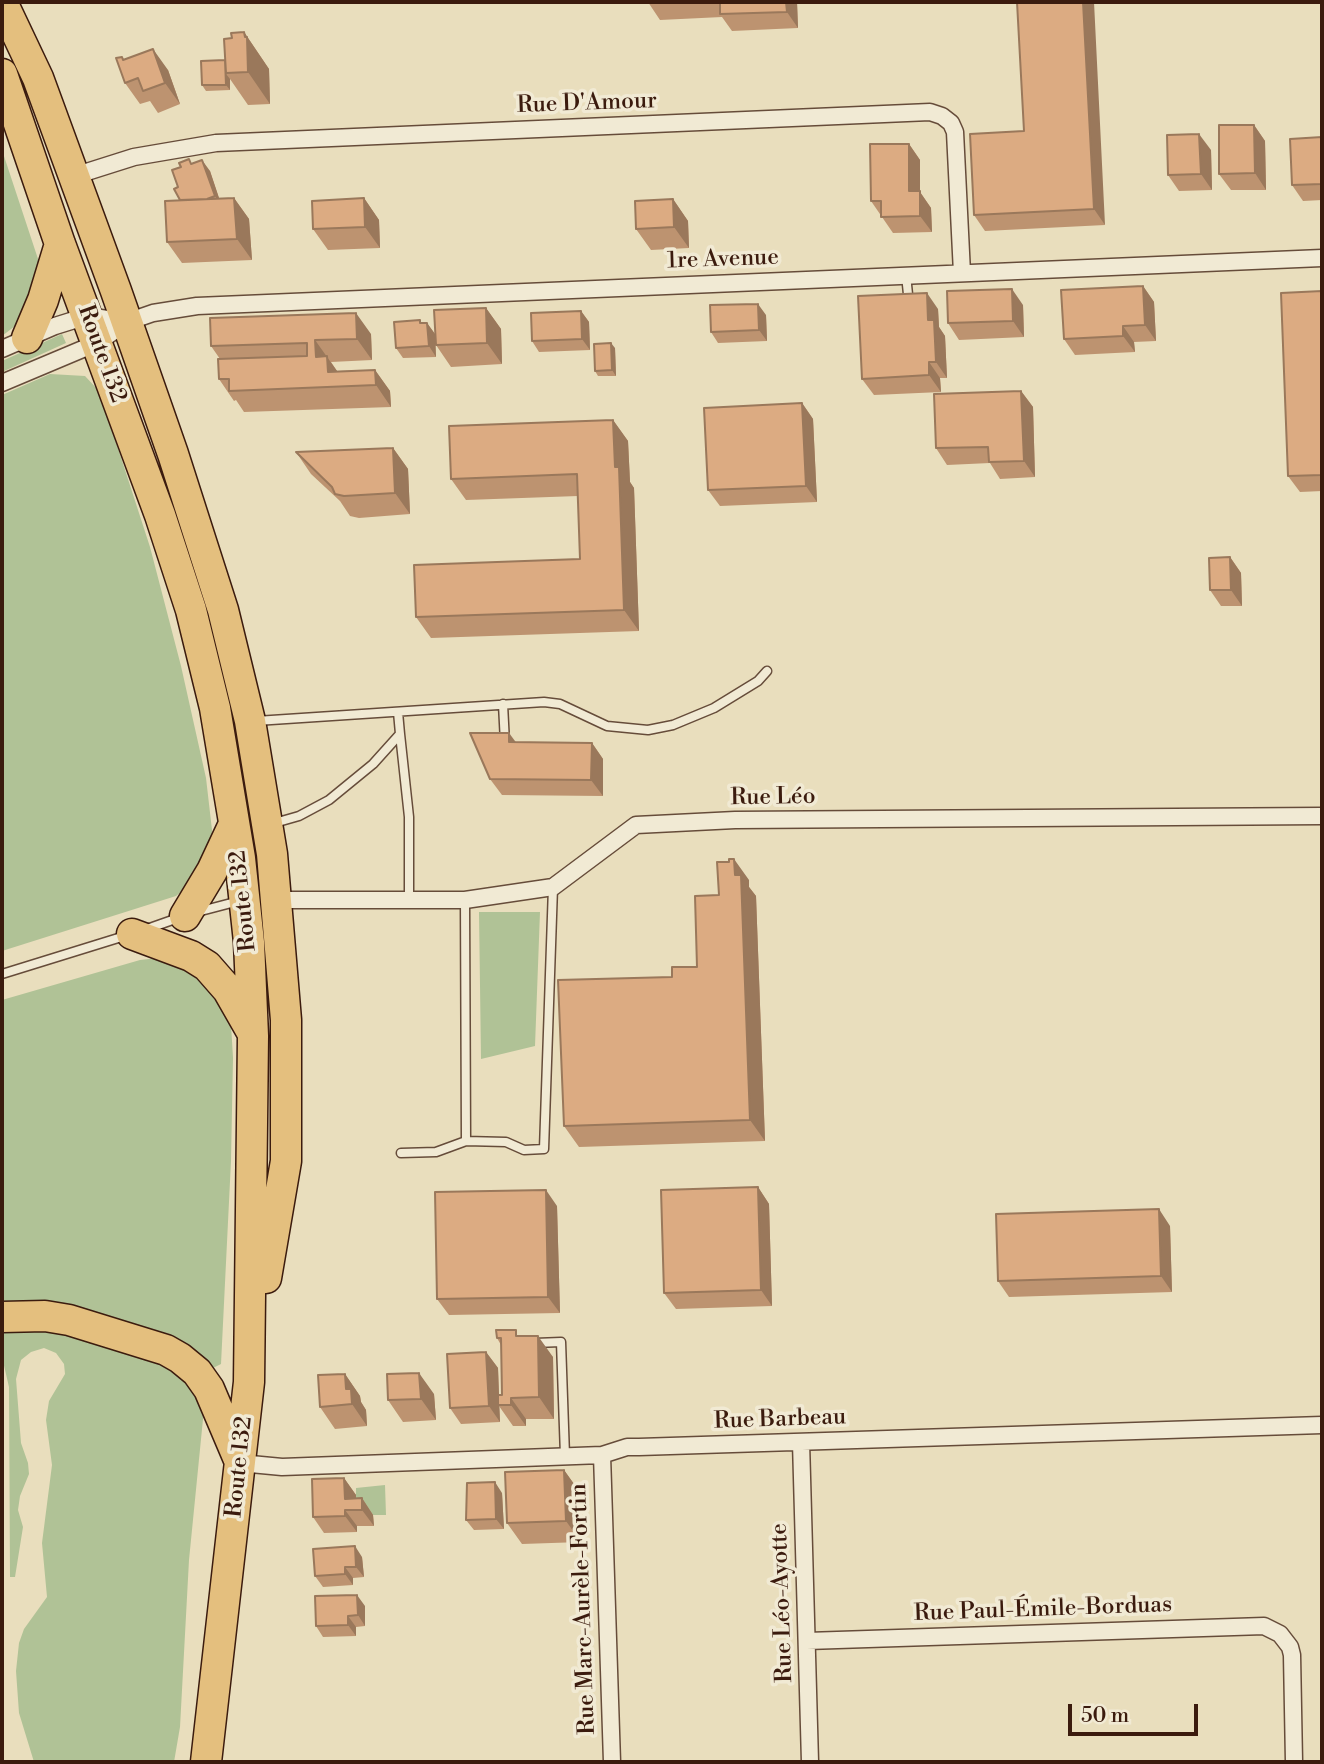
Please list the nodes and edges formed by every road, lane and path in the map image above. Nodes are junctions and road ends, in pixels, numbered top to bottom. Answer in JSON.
{"nodes":[{"id":1,"x":2,"y":2,"type":"edge"},
{"id":2,"x":2,"y":74,"type":"edge"},
{"id":3,"x":75,"y":176,"type":"junction"},
{"id":4,"x":60,"y":244,"type":"junction"},
{"id":5,"x":1322,"y":258,"type":"edge"},
{"id":6,"x":962,"y":273,"type":"junction"},
{"id":7,"x":906,"y":275,"type":"junction"},
{"id":8,"x":909,"y":310,"type":"edge"},
{"id":9,"x":127,"y":322,"type":"junction"},
{"id":10,"x":92,"y":330,"type":"junction"},
{"id":11,"x":14,"y":344,"type":"edge"},
{"id":12,"x":2,"y":383,"type":"edge"},
{"id":13,"x":766,"y":671,"type":"dead end"},
{"id":14,"x":503,"y":704,"type":"junction"},
{"id":15,"x":398,"y":712,"type":"junction"},
{"id":16,"x":250,"y":721,"type":"junction"},
{"id":17,"x":400,"y":734,"type":"junction"},
{"id":18,"x":505,"y":749,"type":"edge"},
{"id":19,"x":1322,"y":816,"type":"edge"},
{"id":20,"x":234,"y":824,"type":"junction"},
{"id":21,"x":268,"y":824,"type":"junction"},
{"id":22,"x":553,"y":887,"type":"junction"},
{"id":23,"x":245,"y":900,"type":"junction"},
{"id":24,"x":277,"y":900,"type":"junction"},
{"id":25,"x":409,"y":900,"type":"junction"},
{"id":26,"x":465,"y":900,"type":"junction"},
{"id":27,"x":185,"y":916,"type":"junction"},
{"id":28,"x":132,"y":934,"type":"junction"},
{"id":29,"x":2,"y":974,"type":"edge"},
{"id":30,"x":253,"y":1035,"type":"junction"},
{"id":31,"x":466,"y":1141,"type":"junction"},
{"id":32,"x":401,"y":1153,"type":"dead end"},
{"id":33,"x":2,"y":1317,"type":"edge"},
{"id":34,"x":525,"y":1343,"type":"edge"},
{"id":35,"x":249,"y":1382,"type":"junction"},
{"id":36,"x":1322,"y":1425,"type":"edge"},
{"id":37,"x":801,"y":1442,"type":"junction"},
{"id":38,"x":602,"y":1455,"type":"junction"},
{"id":39,"x":565,"y":1456,"type":"junction"},
{"id":40,"x":240,"y":1463,"type":"junction"},
{"id":41,"x":807,"y":1641,"type":"junction"},
{"id":42,"x":206,"y":1762,"type":"edge"},
{"id":43,"x":612,"y":1762,"type":"edge"},
{"id":44,"x":810,"y":1762,"type":"edge"},
{"id":45,"x":1294,"y":1762,"type":"edge"}],
"edges":[{"from":1,"to":3,"type":"highway","name":"Route 132"},
{"from":2,"to":4,"type":"highway","name":"Route 132"},
{"from":3,"to":6,"type":"street","name":"Rue D'Amour"},
{"from":3,"to":9,"type":"highway","name":"Route 132"},
{"from":4,"to":10,"type":"highway","name":"Route 132"},
{"from":4,"to":11,"type":"highway"},
{"from":5,"to":6,"type":"street","name":"1re Avenue"},
{"from":6,"to":7,"type":"street","name":"1re Avenue"},
{"from":7,"to":8,"type":"lane"},
{"from":7,"to":9,"type":"street","name":"1re Avenue"},
{"from":9,"to":10,"type":"street"},
{"from":9,"to":10,"type":"street"},
{"from":9,"to":16,"type":"highway","name":"Route 132"},
{"from":10,"to":11,"type":"street"},
{"from":10,"to":12,"type":"street"},
{"from":10,"to":20,"type":"highway","name":"Route 132"},
{"from":13,"to":14,"type":"lane"},
{"from":14,"to":15,"type":"lane"},
{"from":14,"to":18,"type":"lane"},
{"from":15,"to":16,"type":"lane"},
{"from":15,"to":17,"type":"lane"},
{"from":16,"to":21,"type":"highway","name":"Route 132"},
{"from":17,"to":21,"type":"lane"},
{"from":17,"to":25,"type":"lane"},
{"from":19,"to":22,"type":"street","name":"Rue Léo"},
{"from":20,"to":23,"type":"highway","name":"Route 132"},
{"from":20,"to":27,"type":"highway"},
{"from":21,"to":24,"type":"highway","name":"Route 132"},
{"from":22,"to":26,"type":"street","name":"Rue Léo"},
{"from":22,"to":31,"type":"lane"},
{"from":23,"to":24,"type":"street","name":"Rue Léo"},
{"from":23,"to":27,"type":"lane"},
{"from":23,"to":30,"type":"highway","name":"Route 132"},
{"from":24,"to":25,"type":"street","name":"Rue Léo"},
{"from":24,"to":35,"type":"highway","name":"Route 132"},
{"from":25,"to":26,"type":"street","name":"Rue Léo"},
{"from":26,"to":31,"type":"lane"},
{"from":27,"to":28,"type":"lane"},
{"from":28,"to":29,"type":"lane"},
{"from":28,"to":30,"type":"highway"},
{"from":30,"to":35,"type":"highway","name":"Route 132"},
{"from":31,"to":32,"type":"lane"},
{"from":33,"to":40,"type":"highway"},
{"from":34,"to":39,"type":"lane"},
{"from":35,"to":40,"type":"highway","name":"Route 132"},
{"from":36,"to":37,"type":"street","name":"Rue Barbeau"},
{"from":37,"to":38,"type":"street","name":"Rue Barbeau"},
{"from":37,"to":41,"type":"street","name":"Rue Léo-Ayotte"},
{"from":38,"to":39,"type":"street","name":"Rue Barbeau"},
{"from":38,"to":43,"type":"street","name":"Rue Marc-Aurèle-Fortin"},
{"from":39,"to":40,"type":"street","name":"Rue Barbeau"},
{"from":40,"to":42,"type":"highway","name":"Route 132"},
{"from":41,"to":44,"type":"street","name":"Rue Léo-Ayotte"},
{"from":41,"to":45,"type":"street","name":"Rue Paul-Émile-Borduas"}]}
